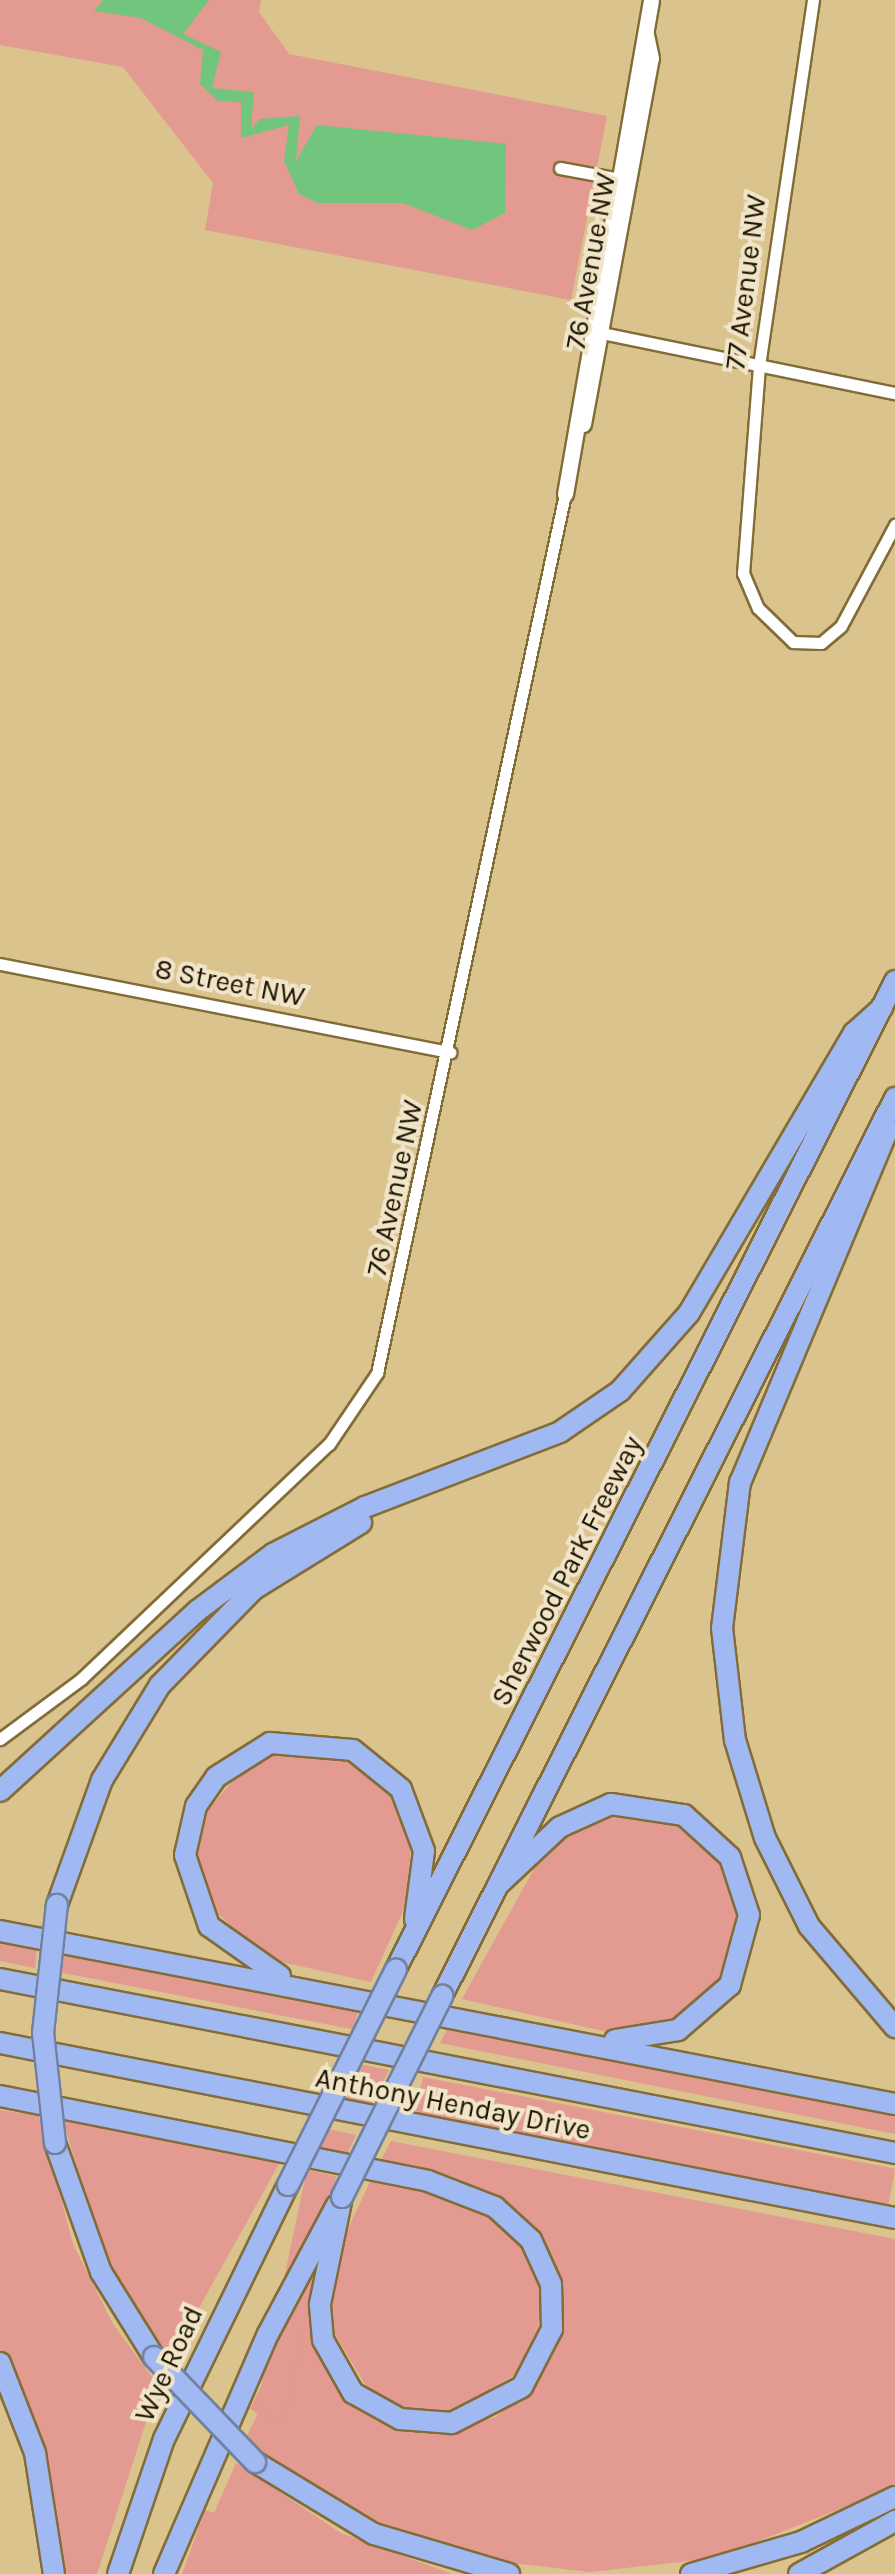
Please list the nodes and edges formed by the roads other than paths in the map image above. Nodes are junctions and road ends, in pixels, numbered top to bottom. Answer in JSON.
{"nodes":[{"id":1,"x":652,"y":0,"type":"edge"},
{"id":2,"x":812,"y":0,"type":"edge"},
{"id":3,"x":646,"y":34,"type":"junction"},
{"id":4,"x":560,"y":168,"type":"dead end"},
{"id":5,"x":614,"y":178,"type":"junction"},
{"id":6,"x":588,"y":330,"type":"junction"},
{"id":7,"x":606,"y":334,"type":"junction"},
{"id":8,"x":760,"y":366,"type":"junction"},
{"id":9,"x":895,"y":393,"type":"edge"},
{"id":10,"x":566,"y":494,"type":"junction"},
{"id":11,"x":895,"y":525,"type":"edge"},
{"id":12,"x":0,"y":964,"type":"edge"},
{"id":13,"x":895,"y":981,"type":"edge"},
{"id":14,"x":882,"y":1008,"type":"junction"},
{"id":15,"x":450,"y":1052,"type":"junction"},
{"id":16,"x":895,"y":1101,"type":"edge"},
{"id":17,"x":489,"y":1461,"type":"junction"},
{"id":18,"x":0,"y":1739,"type":"edge"},
{"id":19,"x":0,"y":1791,"type":"edge"},
{"id":20,"x":494,"y":1888,"type":"junction"},
{"id":21,"x":0,"y":1931,"type":"edge"},
{"id":22,"x":412,"y":1941,"type":"junction"},
{"id":23,"x":0,"y":1980,"type":"edge"},
{"id":24,"x":304,"y":1988,"type":"junction"},
{"id":25,"x":895,"y":2027,"type":"edge"},
{"id":26,"x":579,"y":2040,"type":"junction"},
{"id":27,"x":0,"y":2044,"type":"edge"},
{"id":28,"x":0,"y":2096,"type":"edge"},
{"id":29,"x":895,"y":2104,"type":"edge"},
{"id":30,"x":895,"y":2153,"type":"edge"},
{"id":31,"x":288,"y":2184,"type":"joint"},
{"id":32,"x":342,"y":2197,"type":"junction"},
{"id":33,"x":895,"y":2218,"type":"edge"},
{"id":34,"x":0,"y":2364,"type":"edge"},
{"id":35,"x":895,"y":2497,"type":"edge"},
{"id":36,"x":895,"y":2520,"type":"edge"},
{"id":37,"x":54,"y":2574,"type":"edge"},
{"id":38,"x":118,"y":2574,"type":"edge"},
{"id":39,"x":164,"y":2574,"type":"edge"},
{"id":40,"x":509,"y":2574,"type":"edge"},
{"id":41,"x":690,"y":2574,"type":"edge"},
{"id":42,"x":799,"y":2574,"type":"edge"}],
"edges":[{"from":1,"to":3,"type":"street","name":"76 Avenue NW"},
{"from":2,"to":8,"type":"street","name":"77 Avenue NW"},
{"from":3,"to":5,"type":"street","name":"76 Avenue NW"},
{"from":3,"to":7,"type":"street","name":"76 Avenue NW"},
{"from":4,"to":5,"type":"street"},
{"from":5,"to":6,"type":"street","name":"76 Avenue NW"},
{"from":6,"to":7,"type":"street"},
{"from":6,"to":10,"type":"street","name":"76 Avenue NW"},
{"from":7,"to":8,"type":"street"},
{"from":7,"to":10,"type":"street","name":"76 Avenue NW"},
{"from":8,"to":9,"type":"street"},
{"from":8,"to":11,"type":"street","name":"77 Avenue NW"},
{"from":10,"to":15,"type":"street","name":"76 Avenue NW"},
{"from":12,"to":15,"type":"street","name":"8 Street NW"},
{"from":13,"to":14,"type":"highway","name":"Sherwood Park Freeway"},
{"from":14,"to":17,"type":"highway"},
{"from":14,"to":22,"type":"highway","name":"Sherwood Park Freeway"},
{"from":15,"to":18,"type":"street","name":"76 Avenue NW"},
{"from":16,"to":20,"type":"highway"},
{"from":16,"to":25,"type":"highway"},
{"from":17,"to":19,"type":"highway"},
{"from":17,"to":40,"type":"highway","bridge":true},
{"from":20,"to":26,"type":"highway"},
{"from":20,"to":32,"type":"highway","bridge":true},
{"from":21,"to":24,"type":"highway"},
{"from":22,"to":24,"type":"highway"},
{"from":22,"to":31,"type":"highway","name":"Sherwood Park Freeway","bridge":true},
{"from":23,"to":30,"type":"highway","name":"Anthony Henday Drive"},
{"from":24,"to":26,"type":"highway"},
{"from":26,"to":29,"type":"highway"},
{"from":27,"to":33,"type":"highway","name":"Anthony Henday Drive"},
{"from":28,"to":32,"type":"highway"},
{"from":31,"to":38,"type":"highway","name":"Wye Road"},
{"from":32,"to":39,"type":"highway"},
{"from":34,"to":37,"type":"highway"},
{"from":35,"to":41,"type":"highway"},
{"from":36,"to":42,"type":"highway"}]}
